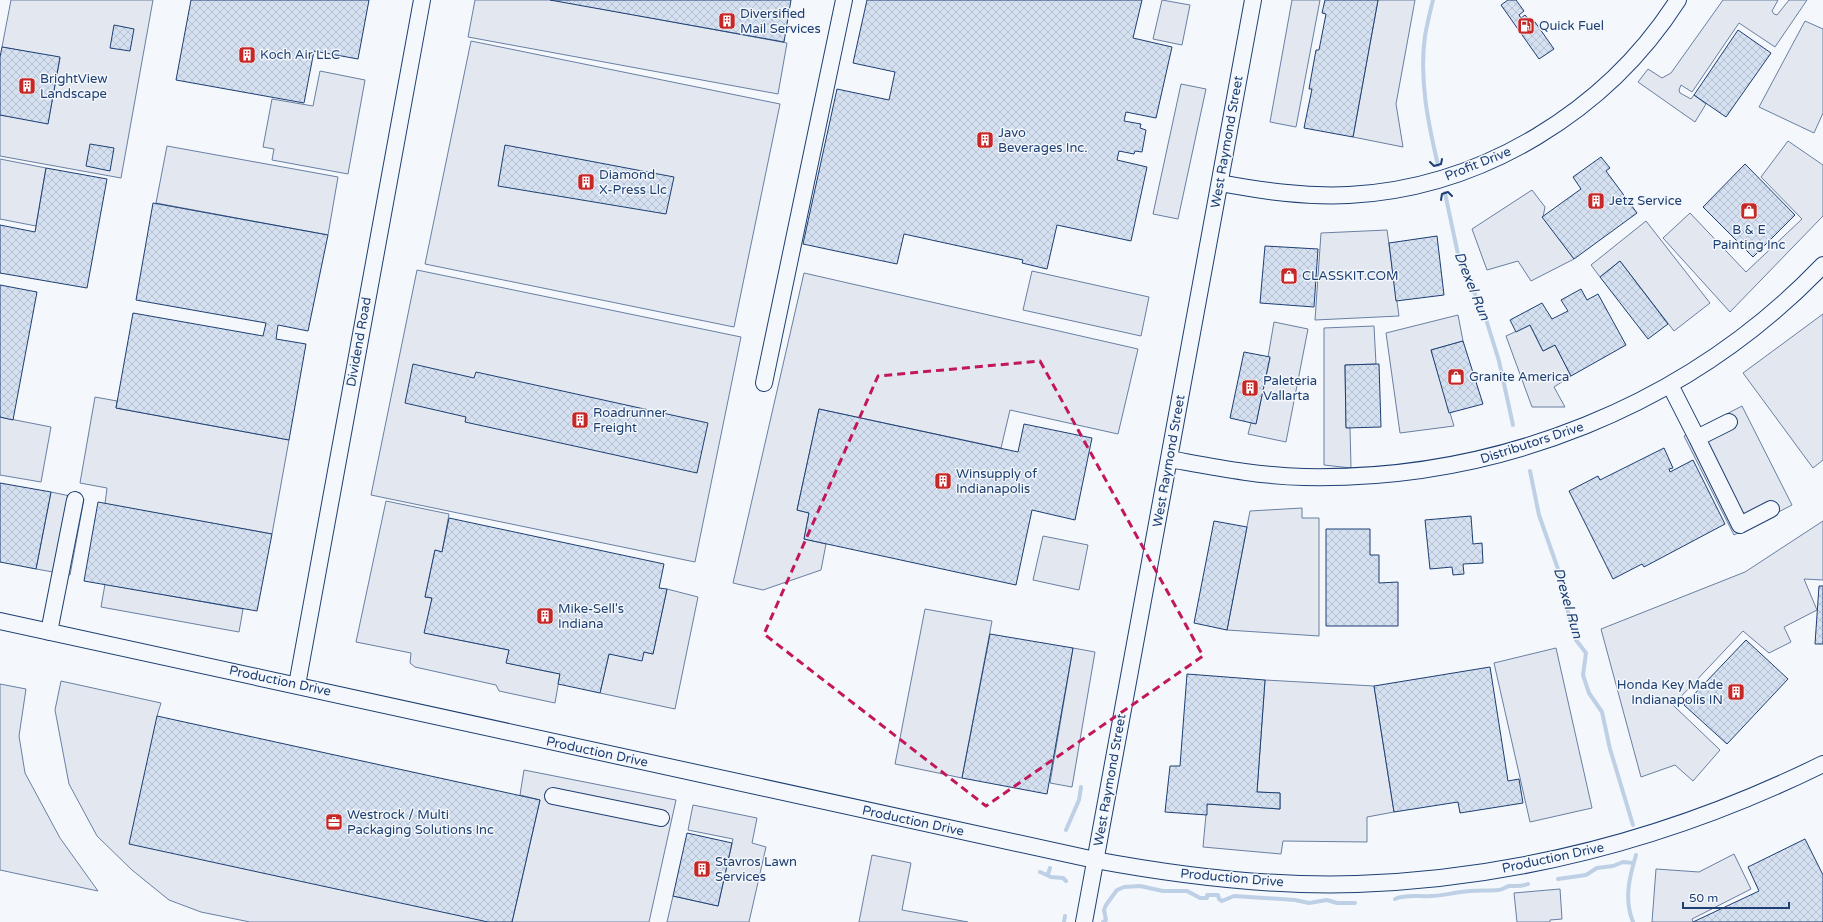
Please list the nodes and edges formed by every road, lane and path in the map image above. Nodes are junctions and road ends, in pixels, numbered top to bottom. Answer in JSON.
{"nodes":[{"id":1,"x":422,"y":0,"type":"edge"},
{"id":2,"x":844,"y":0,"type":"edge"},
{"id":3,"x":1254,"y":0,"type":"edge"},
{"id":4,"x":1678,"y":0,"type":"edge"},
{"id":5,"x":1220,"y":183,"type":"junction"},
{"id":6,"x":1823,"y":265,"type":"edge"},
{"id":7,"x":764,"y":383,"type":"dead end"},
{"id":8,"x":1670,"y":385,"type":"junction"},
{"id":9,"x":1729,"y":422,"type":"dead end"},
{"id":10,"x":1697,"y":438,"type":"junction"},
{"id":11,"x":1169,"y":459,"type":"junction"},
{"id":12,"x":75,"y":500,"type":"dead end"},
{"id":13,"x":1771,"y":509,"type":"dead end"},
{"id":14,"x":0,"y":621,"type":"edge"},
{"id":15,"x":49,"y":632,"type":"junction"},
{"id":16,"x":297,"y":685,"type":"junction"},
{"id":17,"x":1823,"y":764,"type":"edge"},
{"id":18,"x":553,"y":796,"type":"dead end"},
{"id":19,"x":661,"y":818,"type":"dead end"},
{"id":20,"x":1095,"y":860,"type":"junction"},
{"id":21,"x":1084,"y":922,"type":"edge"}],
"edges":[{"from":1,"to":16,"type":"street","name":"Dividend Road"},
{"from":2,"to":7,"type":"street"},
{"from":3,"to":5,"type":"street","name":"West Raymond Street"},
{"from":4,"to":5,"type":"street","name":"Profit Drive"},
{"from":5,"to":11,"type":"street","name":"West Raymond Street"},
{"from":6,"to":8,"type":"street","name":"Distributors Drive"},
{"from":8,"to":10,"type":"street"},
{"from":8,"to":11,"type":"street","name":"Distributors Drive"},
{"from":9,"to":10,"type":"street"},
{"from":10,"to":13,"type":"street"},
{"from":11,"to":20,"type":"street","name":"West Raymond Street"},
{"from":12,"to":15,"type":"street"},
{"from":14,"to":15,"type":"street","name":"Production Drive"},
{"from":15,"to":16,"type":"street","name":"Production Drive"},
{"from":16,"to":20,"type":"street","name":"Production Drive"},
{"from":17,"to":20,"type":"street","name":"Production Drive"},
{"from":18,"to":19,"type":"street"},
{"from":20,"to":21,"type":"street","name":"West Raymond Street"}]}
